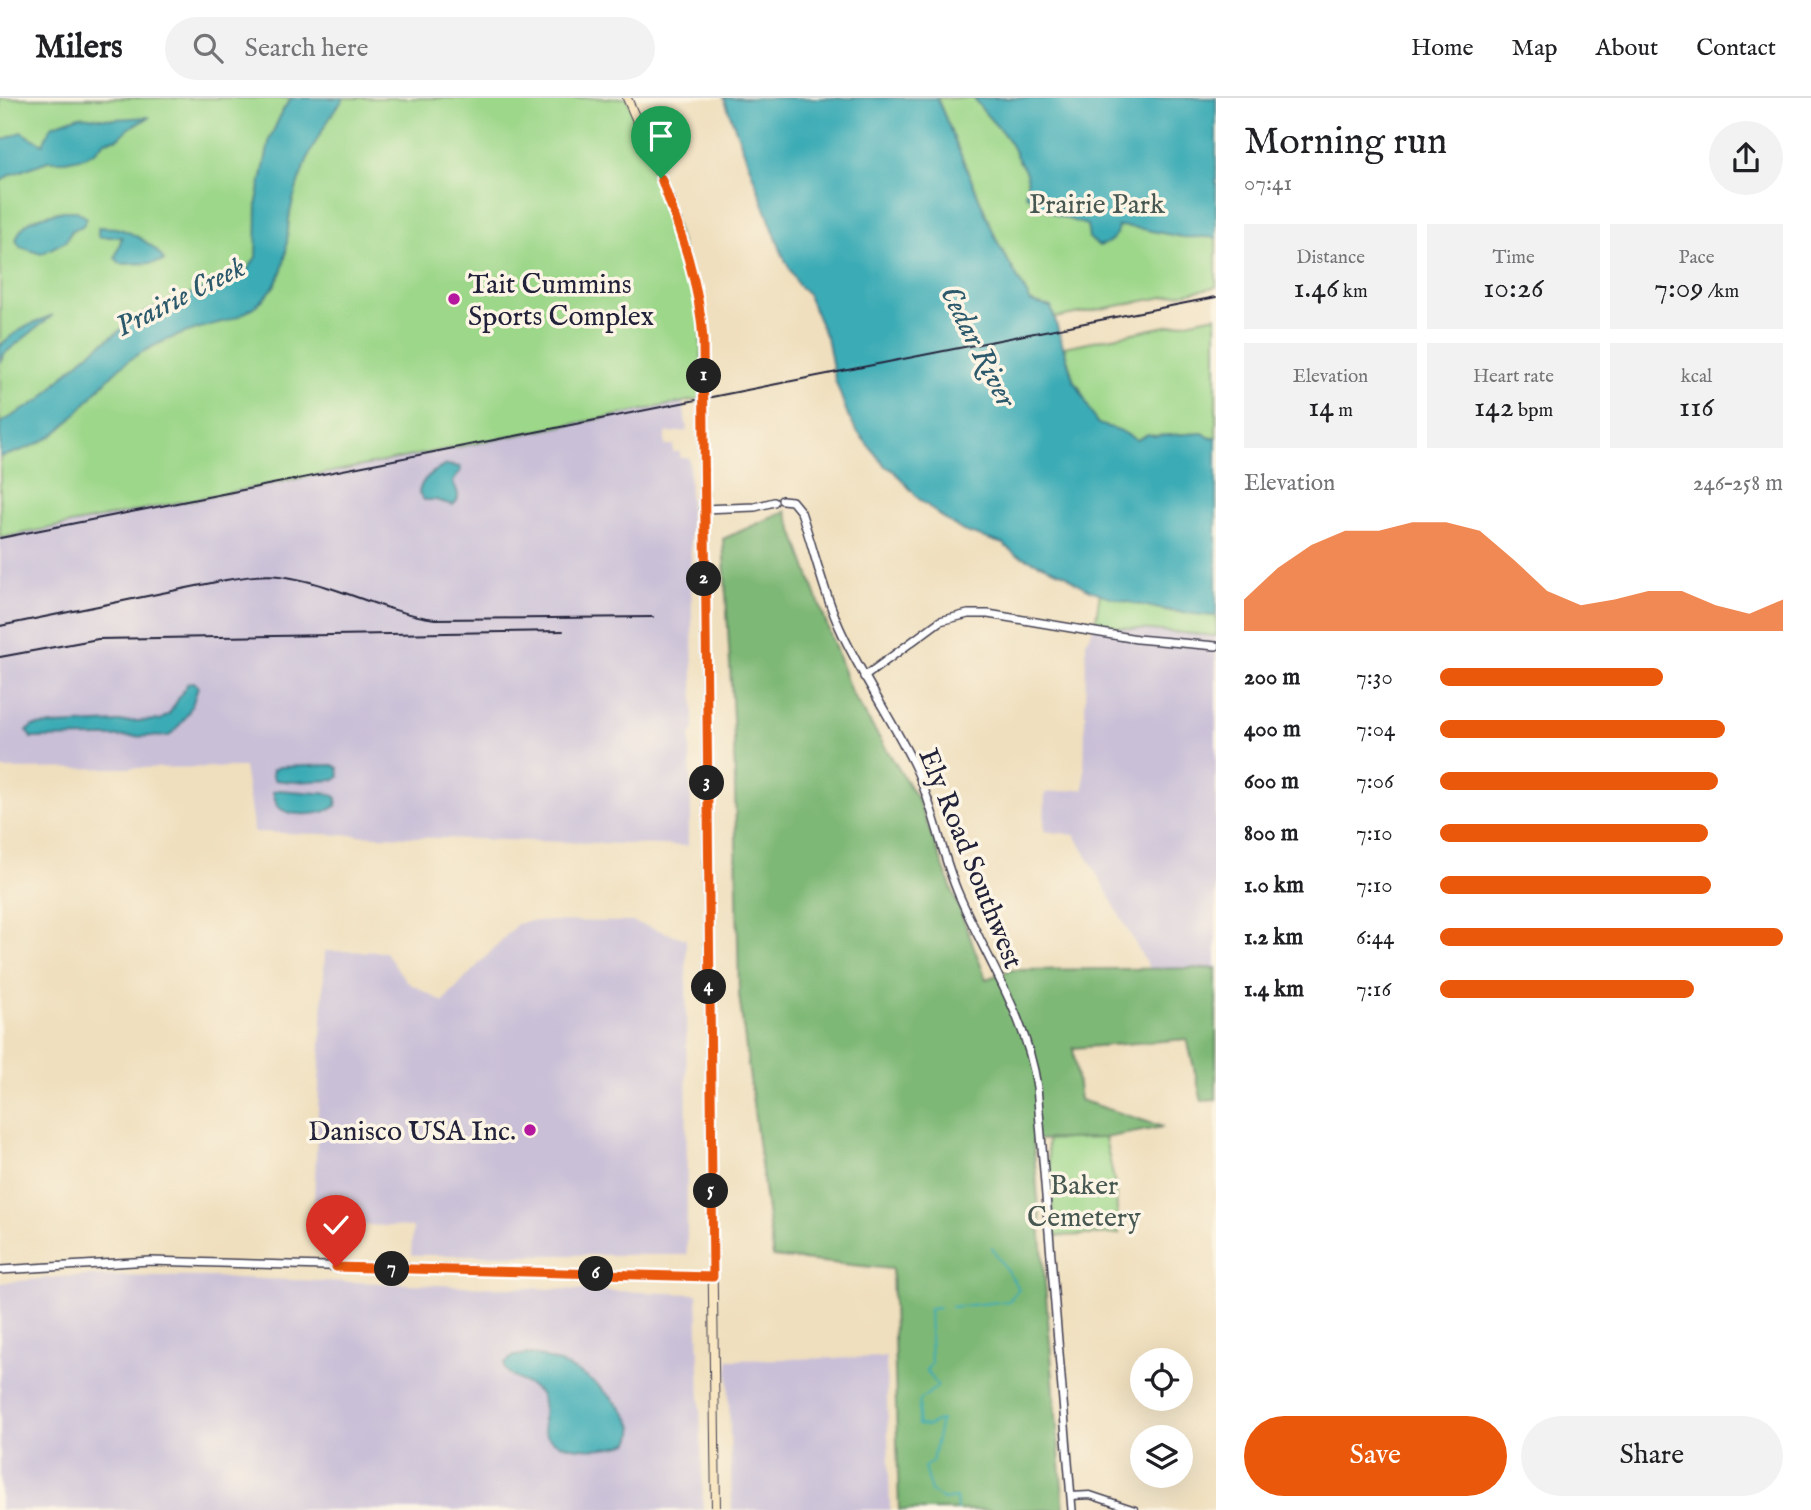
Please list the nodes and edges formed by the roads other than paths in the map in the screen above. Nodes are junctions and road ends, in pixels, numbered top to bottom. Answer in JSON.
{"nodes":[{"id":1,"x":627,"y":98,"type":"edge"},
{"id":2,"x":704,"y":509,"type":"junction"},
{"id":3,"x":1216,"y":646,"type":"edge"},
{"id":4,"x":864,"y":677,"type":"junction"},
{"id":5,"x":0,"y":1270,"type":"edge"},
{"id":6,"x":713,"y":1277,"type":"junction"},
{"id":7,"x":1071,"y":1496,"type":"junction"},
{"id":8,"x":716,"y":1510,"type":"edge"},
{"id":9,"x":1072,"y":1510,"type":"edge"},
{"id":10,"x":1135,"y":1510,"type":"edge"}],
"edges":[{"from":1,"to":2,"type":"main road"},
{"from":2,"to":4,"type":"street","name":"Ely Road Southwest"},
{"from":2,"to":6,"type":"main road"},
{"from":3,"to":4,"type":"street"},
{"from":4,"to":7,"type":"street","name":"Ely Road Southwest"},
{"from":5,"to":6,"type":"street"},
{"from":6,"to":8,"type":"main road"},
{"from":7,"to":9,"type":"street","name":"Ely Road Southwest"},
{"from":7,"to":10,"type":"street"}]}
